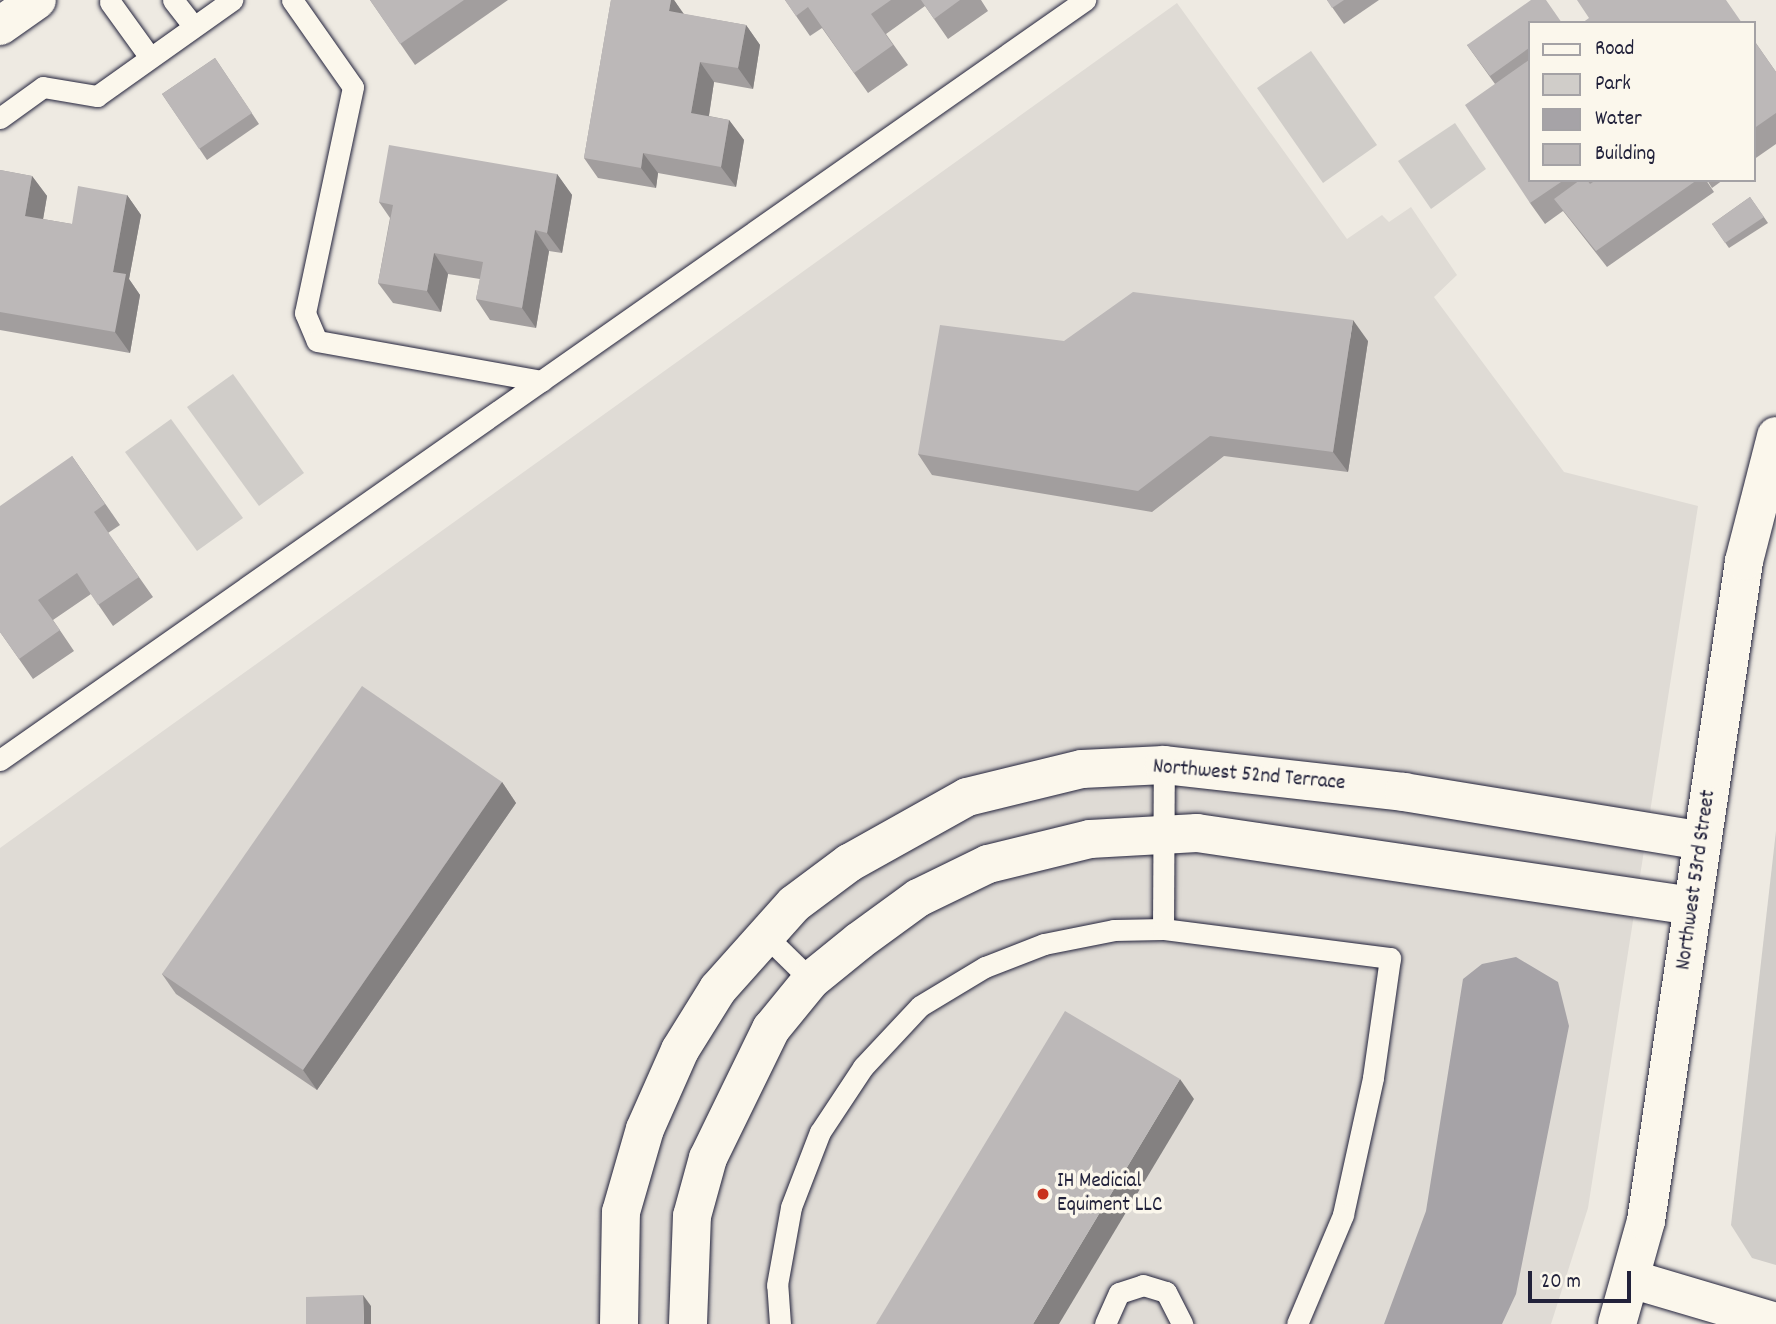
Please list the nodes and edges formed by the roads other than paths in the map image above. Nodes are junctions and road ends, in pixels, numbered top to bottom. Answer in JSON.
{"nodes":[{"id":1,"x":37,"y":0,"type":"edge"},
{"id":2,"x":173,"y":0,"type":"edge"},
{"id":3,"x":232,"y":0,"type":"edge"},
{"id":4,"x":292,"y":0,"type":"edge"},
{"id":5,"x":1084,"y":0,"type":"edge"},
{"id":6,"x":108,"y":1,"type":"edge"},
{"id":7,"x":0,"y":26,"type":"edge"},
{"id":8,"x":193,"y":26,"type":"junction"},
{"id":9,"x":149,"y":56,"type":"junction"},
{"id":10,"x":0,"y":118,"type":"edge"},
{"id":11,"x":541,"y":381,"type":"junction"},
{"id":12,"x":1776,"y":436,"type":"edge"},
{"id":13,"x":0,"y":760,"type":"edge"},
{"id":14,"x":1164,"y":765,"type":"junction"},
{"id":15,"x":1163,"y":832,"type":"junction"},
{"id":16,"x":1703,"y":841,"type":"junction"},
{"id":17,"x":1693,"y":906,"type":"junction"},
{"id":18,"x":1163,"y":929,"type":"junction"},
{"id":19,"x":765,"y":935,"type":"junction"},
{"id":20,"x":811,"y":980,"type":"junction"},
{"id":21,"x":1631,"y":1279,"type":"junction"},
{"id":22,"x":1776,"y":1322,"type":"edge"},
{"id":23,"x":619,"y":1324,"type":"edge"},
{"id":24,"x":688,"y":1324,"type":"edge"},
{"id":25,"x":780,"y":1324,"type":"edge"},
{"id":26,"x":1105,"y":1324,"type":"edge"},
{"id":27,"x":1182,"y":1324,"type":"edge"},
{"id":28,"x":1297,"y":1324,"type":"edge"},
{"id":29,"x":1617,"y":1324,"type":"edge"}],
"edges":[{"from":1,"to":7,"type":"street"},
{"from":2,"to":8,"type":"lane"},
{"from":3,"to":8,"type":"lane"},
{"from":4,"to":11,"type":"lane"},
{"from":5,"to":11,"type":"lane"},
{"from":6,"to":9,"type":"lane"},
{"from":8,"to":9,"type":"lane"},
{"from":9,"to":10,"type":"lane"},
{"from":11,"to":13,"type":"lane"},
{"from":12,"to":16,"type":"street","name":"Northwest 53rd Street"},
{"from":14,"to":15,"type":"lane"},
{"from":14,"to":16,"type":"street","name":"Northwest 52nd Terrace"},
{"from":14,"to":19,"type":"street","name":"Northwest 52nd Terrace"},
{"from":15,"to":17,"type":"street"},
{"from":15,"to":18,"type":"lane"},
{"from":15,"to":20,"type":"street"},
{"from":16,"to":17,"type":"street","name":"Northwest 53rd Street"},
{"from":17,"to":21,"type":"street","name":"Northwest 53rd Street"},
{"from":18,"to":25,"type":"lane"},
{"from":18,"to":28,"type":"lane"},
{"from":19,"to":20,"type":"lane"},
{"from":19,"to":23,"type":"street","name":"Northwest 52nd Terrace"},
{"from":20,"to":24,"type":"street"},
{"from":21,"to":22,"type":"street"},
{"from":21,"to":29,"type":"street","name":"Northwest 53rd Street"},
{"from":26,"to":27,"type":"lane"}]}
